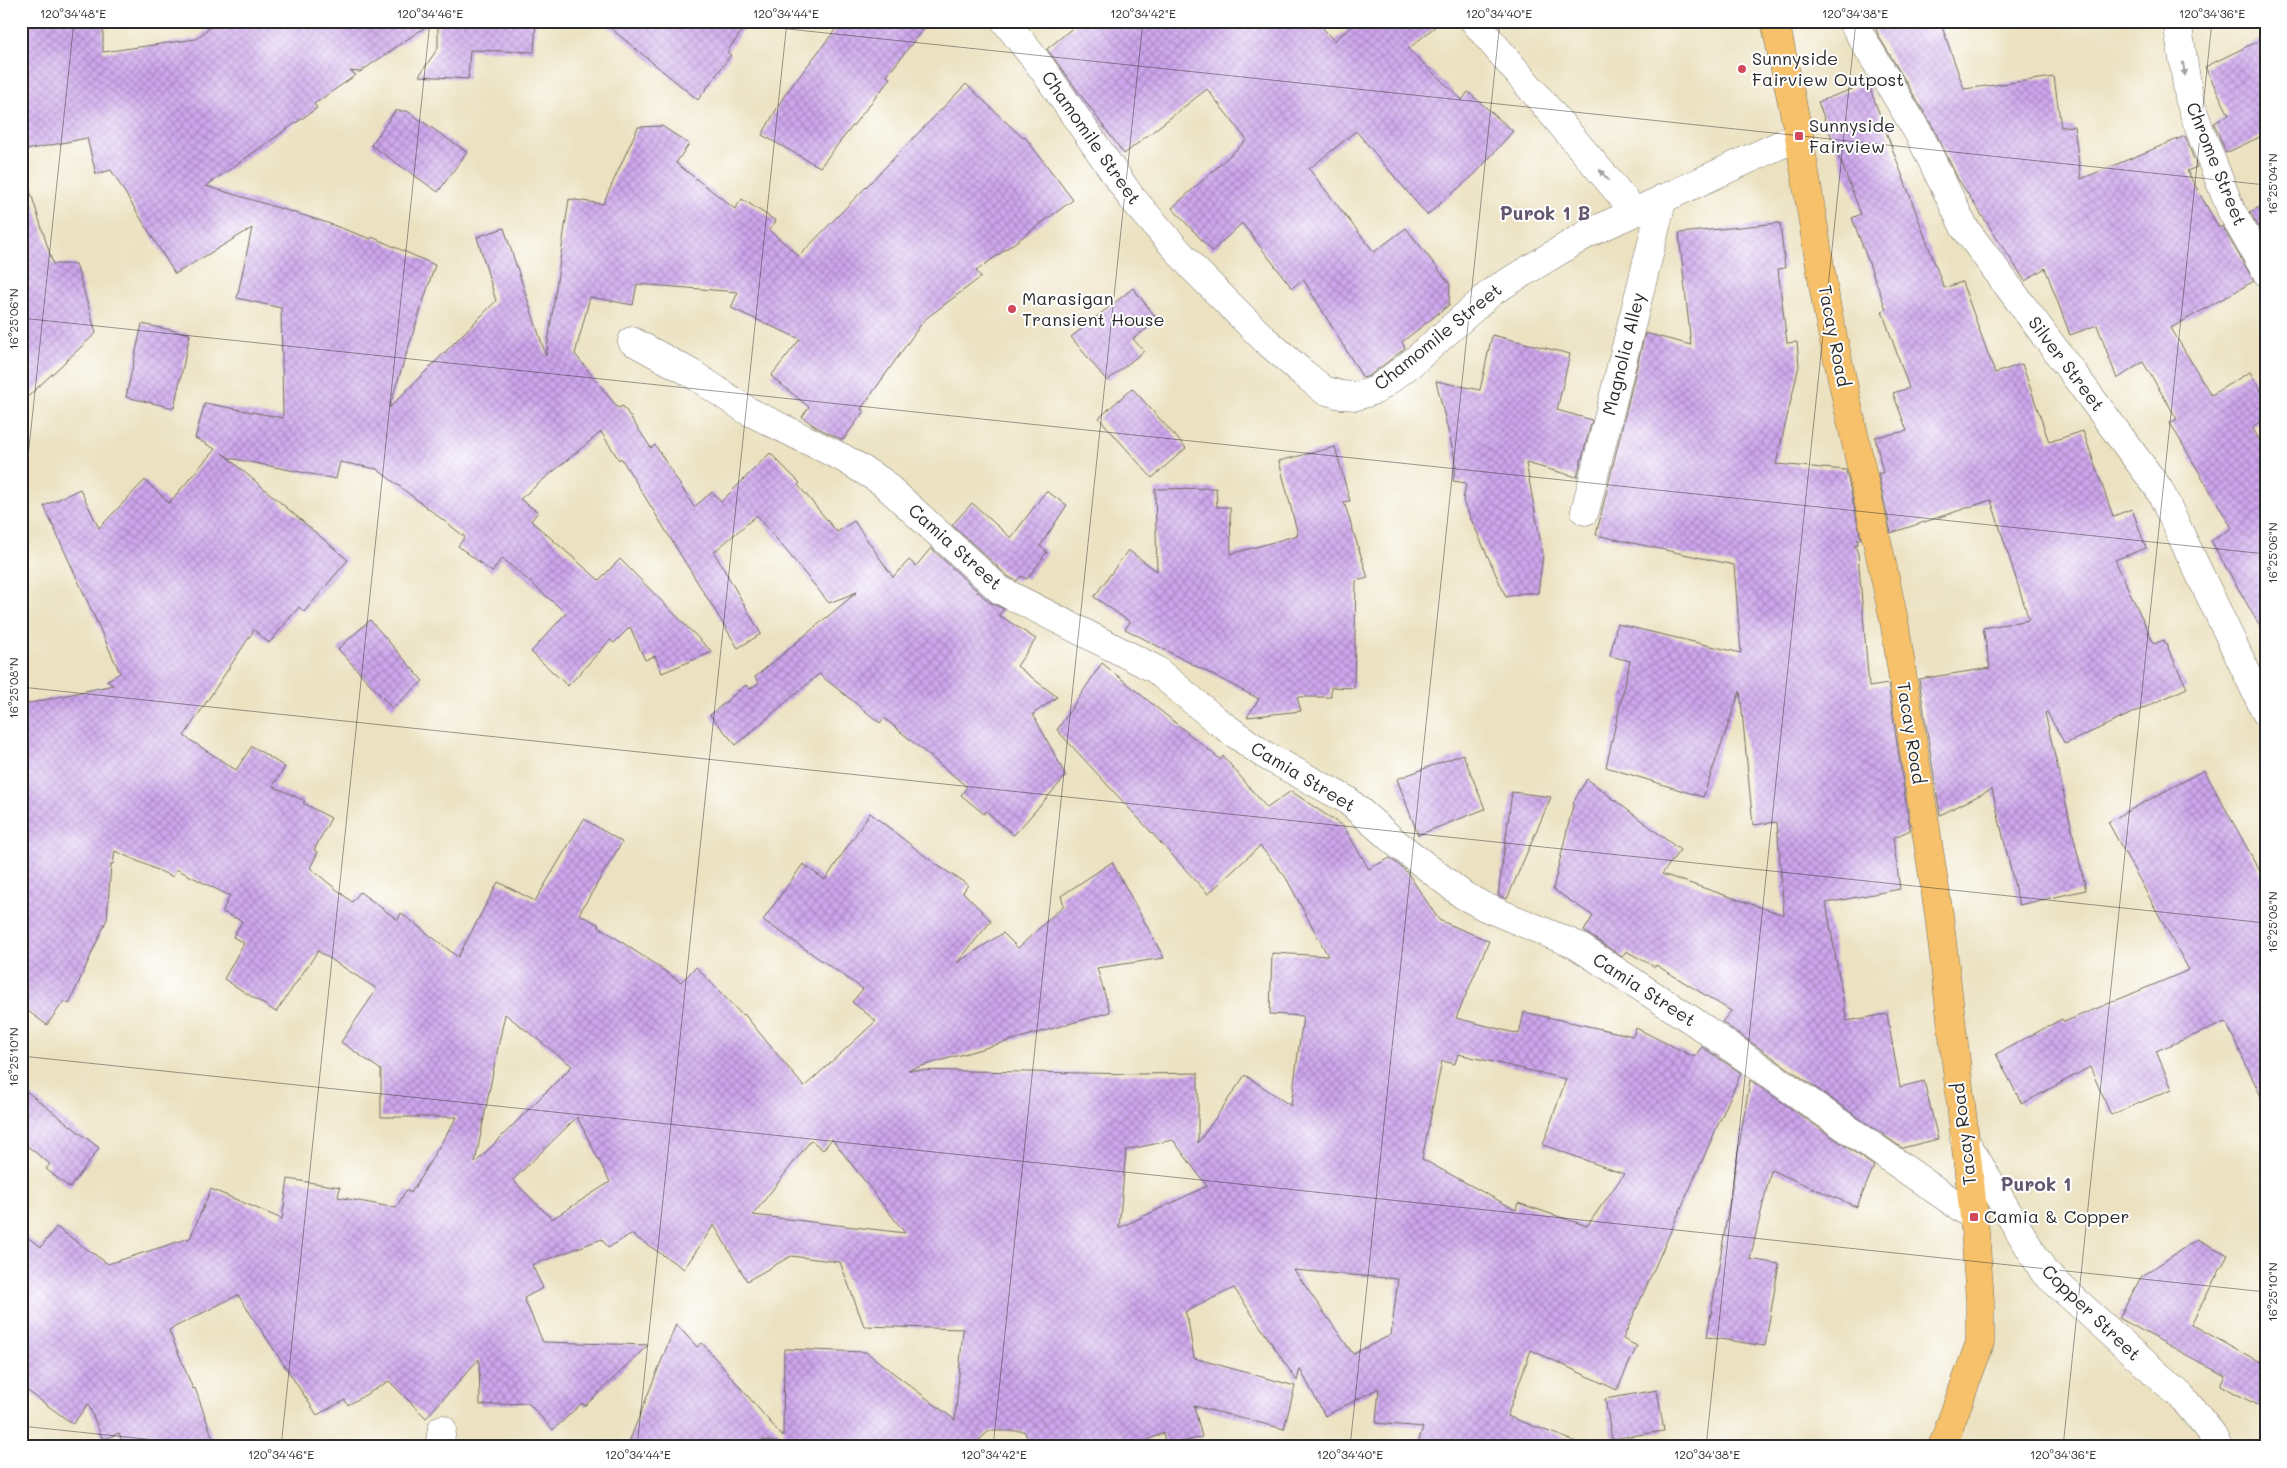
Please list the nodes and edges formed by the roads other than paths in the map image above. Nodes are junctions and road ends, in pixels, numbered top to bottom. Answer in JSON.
{"nodes":[{"id":1,"x":1005,"y":21,"type":"edge"},
{"id":2,"x":1474,"y":21,"type":"edge"},
{"id":3,"x":1775,"y":21,"type":"edge"},
{"id":4,"x":1852,"y":21,"type":"edge"},
{"id":5,"x":2176,"y":21,"type":"edge"},
{"id":6,"x":1798,"y":136,"type":"junction"},
{"id":7,"x":1663,"y":198,"type":"junction"},
{"id":8,"x":1635,"y":212,"type":"junction"},
{"id":9,"x":2266,"y":272,"type":"edge"},
{"id":10,"x":632,"y":341,"type":"dead end"},
{"id":11,"x":1585,"y":511,"type":"dead end"},
{"id":12,"x":2266,"y":714,"type":"edge"},
{"id":13,"x":1964,"y":1139,"type":"junction"},
{"id":14,"x":1974,"y":1217,"type":"junction"},
{"id":15,"x":1942,"y":1447,"type":"edge"},
{"id":16,"x":2218,"y":1447,"type":"edge"}],
"edges":[{"from":1,"to":8,"type":"street","name":"Chamomile Street"},
{"from":8,"to":2,"type":"street","one_way":true},
{"from":3,"to":6,"type":"main road","name":"Tacay Road"},
{"from":4,"to":12,"type":"street","name":"Silver Street"},
{"from":5,"to":9,"type":"street","name":"Chrome Street","one_way":true},
{"from":6,"to":7,"type":"street","name":"Chamomile Street"},
{"from":6,"to":13,"type":"main road","name":"Tacay Road"},
{"from":7,"to":8,"type":"street","name":"Chamomile Street"},
{"from":7,"to":11,"type":"street","name":"Magnolia Alley"},
{"from":10,"to":14,"type":"street","name":"Camia Street"},
{"from":13,"to":14,"type":"main road","name":"Tacay Road"},
{"from":13,"to":16,"type":"street","name":"Copper Street"},
{"from":14,"to":15,"type":"main road","name":"Tacay Road"}]}
